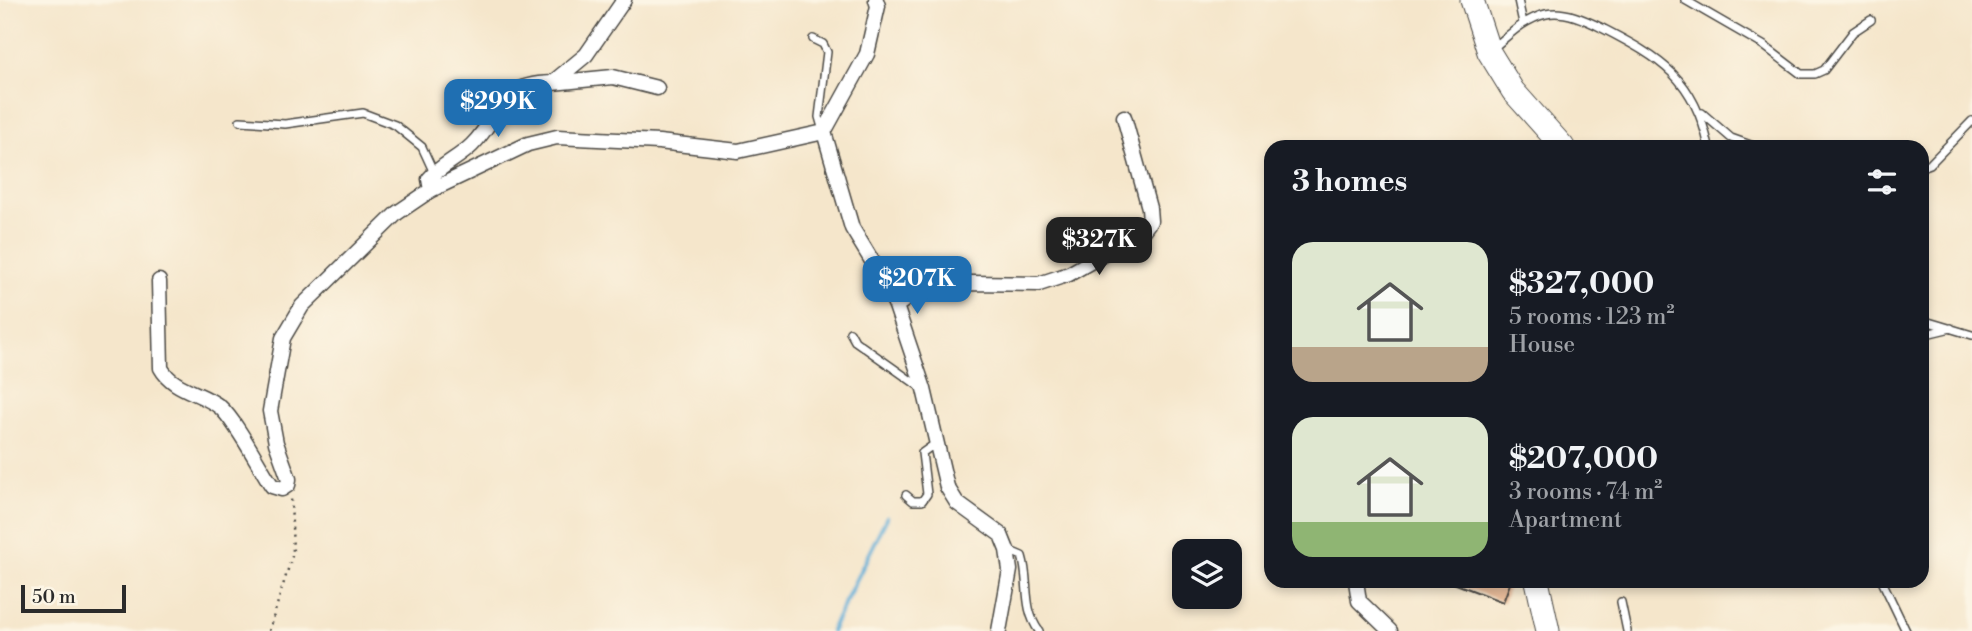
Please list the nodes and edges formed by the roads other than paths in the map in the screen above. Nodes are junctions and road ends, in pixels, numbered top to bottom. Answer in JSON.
{"nodes":[{"id":1,"x":624,"y":0,"type":"edge"},
{"id":2,"x":876,"y":0,"type":"edge"},
{"id":3,"x":1472,"y":0,"type":"edge"},
{"id":4,"x":1518,"y":0,"type":"edge"},
{"id":5,"x":1685,"y":0,"type":"edge"},
{"id":6,"x":1871,"y":20,"type":"dead end"},
{"id":7,"x":1523,"y":23,"type":"junction"},
{"id":8,"x":813,"y":39,"type":"dead end"},
{"id":9,"x":1489,"y":52,"type":"junction"},
{"id":10,"x":552,"y":83,"type":"junction"},
{"id":11,"x":657,"y":88,"type":"dead end"},
{"id":12,"x":1702,"y":113,"type":"junction"},
{"id":13,"x":1124,"y":117,"type":"dead end"},
{"id":14,"x":240,"y":121,"type":"dead end"},
{"id":15,"x":1972,"y":121,"type":"edge"},
{"id":16,"x":824,"y":132,"type":"junction"},
{"id":17,"x":1557,"y":140,"type":"edge"},
{"id":18,"x":1708,"y":140,"type":"edge"},
{"id":19,"x":1737,"y":140,"type":"edge"},
{"id":20,"x":1929,"y":164,"type":"edge"},
{"id":21,"x":434,"y":173,"type":"junction"},
{"id":22,"x":431,"y":190,"type":"junction"},
{"id":23,"x":159,"y":281,"type":"dead end"},
{"id":24,"x":896,"y":306,"type":"junction"},
{"id":25,"x":1929,"y":322,"type":"edge"},
{"id":26,"x":1952,"y":328,"type":"junction"},
{"id":27,"x":850,"y":332,"type":"dead end"},
{"id":28,"x":1929,"y":333,"type":"edge"},
{"id":29,"x":1972,"y":335,"type":"edge"},
{"id":30,"x":924,"y":389,"type":"junction"},
{"id":31,"x":937,"y":442,"type":"junction"},
{"id":32,"x":906,"y":495,"type":"dead end"},
{"id":33,"x":1007,"y":550,"type":"junction"},
{"id":34,"x":1357,"y":588,"type":"edge"},
{"id":35,"x":1539,"y":588,"type":"edge"},
{"id":36,"x":1885,"y":588,"type":"edge"},
{"id":37,"x":1620,"y":602,"type":"dead end"},
{"id":38,"x":999,"y":631,"type":"edge"},
{"id":39,"x":1039,"y":631,"type":"edge"},
{"id":40,"x":1390,"y":631,"type":"edge"},
{"id":41,"x":1548,"y":631,"type":"edge"},
{"id":42,"x":1627,"y":631,"type":"edge"},
{"id":43,"x":1906,"y":631,"type":"edge"}],
"edges":[{"from":1,"to":10,"type":"street"},
{"from":2,"to":16,"type":"street"},
{"from":3,"to":9,"type":"main road"},
{"from":4,"to":7,"type":"lane"},
{"from":5,"to":6,"type":"lane"},
{"from":7,"to":9,"type":"lane"},
{"from":7,"to":12,"type":"lane"},
{"from":8,"to":16,"type":"lane"},
{"from":9,"to":17,"type":"main road"},
{"from":10,"to":11,"type":"street"},
{"from":10,"to":21,"type":"street"},
{"from":12,"to":18,"type":"lane"},
{"from":12,"to":19,"type":"lane"},
{"from":13,"to":24,"type":"street"},
{"from":14,"to":21,"type":"lane"},
{"from":15,"to":20,"type":"lane"},
{"from":16,"to":22,"type":"street"},
{"from":16,"to":24,"type":"street"},
{"from":21,"to":22,"type":"street"},
{"from":22,"to":23,"type":"street"},
{"from":24,"to":30,"type":"street"},
{"from":25,"to":26,"type":"lane"},
{"from":26,"to":28,"type":"lane"},
{"from":26,"to":29,"type":"lane"},
{"from":27,"to":30,"type":"lane"},
{"from":30,"to":31,"type":"street"},
{"from":31,"to":32,"type":"lane"},
{"from":31,"to":33,"type":"street"},
{"from":33,"to":38,"type":"street"},
{"from":33,"to":39,"type":"lane"},
{"from":34,"to":40,"type":"street"},
{"from":35,"to":41,"type":"main road"},
{"from":36,"to":43,"type":"lane"},
{"from":37,"to":42,"type":"lane"}]}
